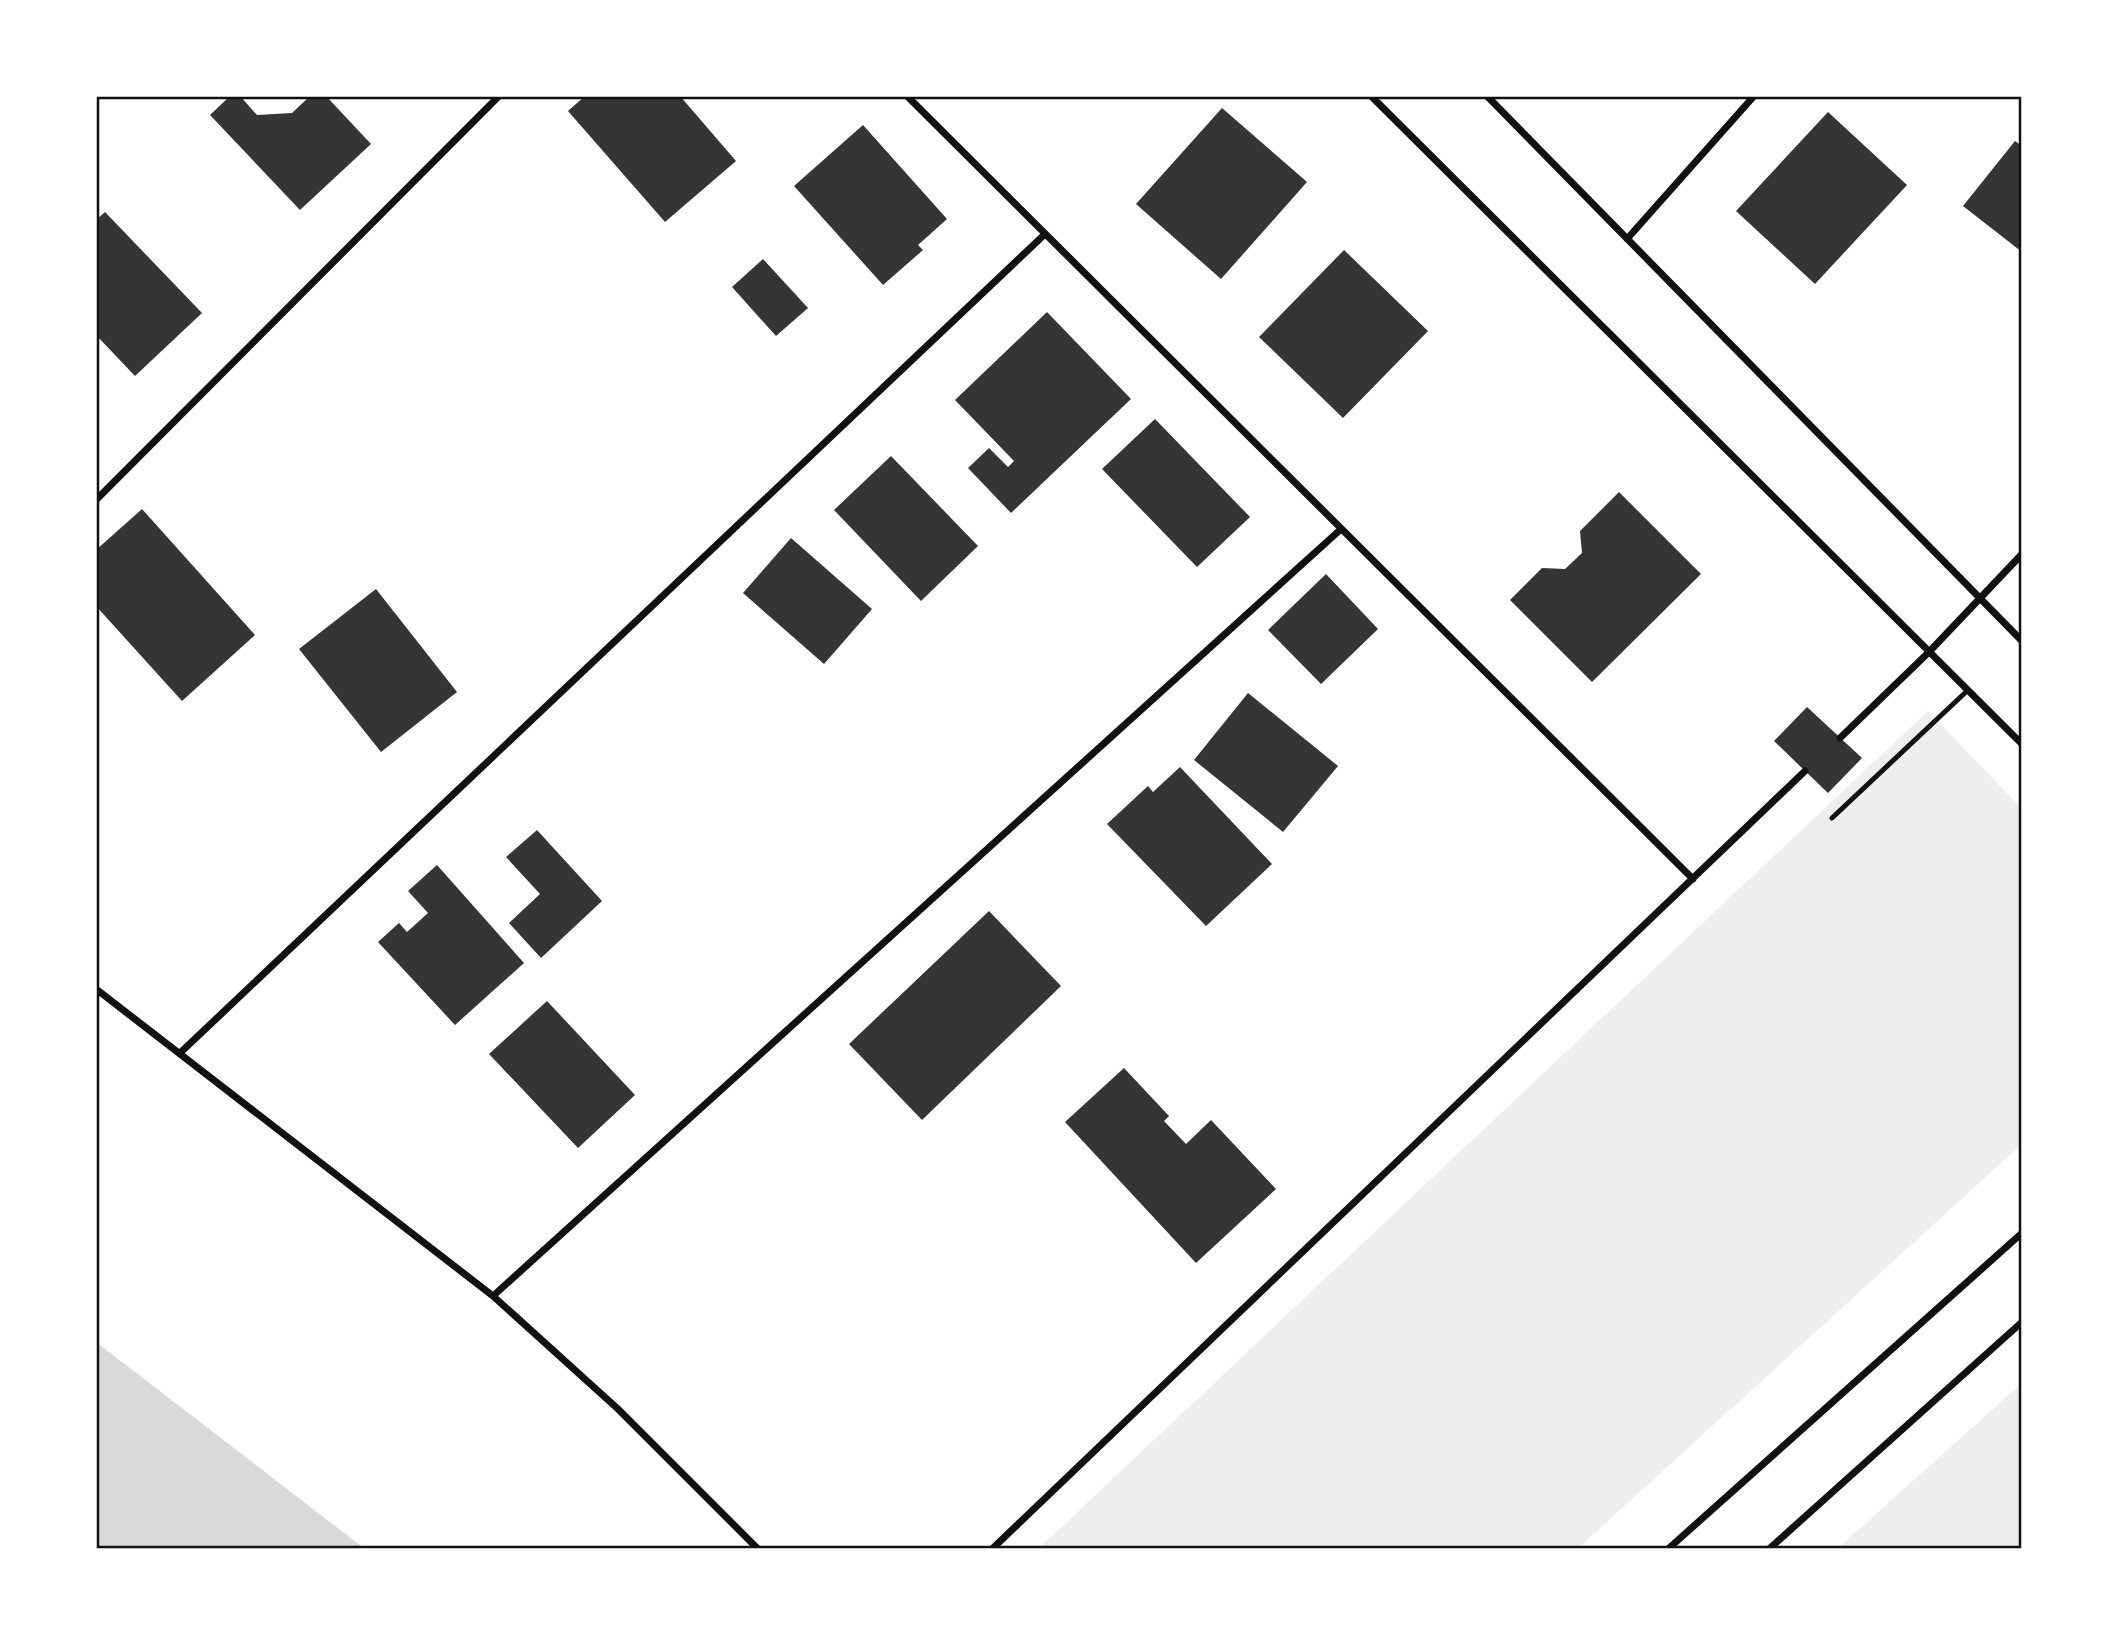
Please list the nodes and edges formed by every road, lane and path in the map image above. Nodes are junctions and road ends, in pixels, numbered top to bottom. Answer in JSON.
{"nodes":[{"id":1,"x":499,"y":96,"type":"edge"},
{"id":2,"x":907,"y":96,"type":"edge"},
{"id":3,"x":1371,"y":96,"type":"edge"},
{"id":4,"x":1487,"y":96,"type":"edge"},
{"id":5,"x":1754,"y":96,"type":"edge"},
{"id":6,"x":1045,"y":234,"type":"junction"},
{"id":7,"x":1627,"y":239,"type":"junction"},
{"id":8,"x":96,"y":500,"type":"edge"},
{"id":9,"x":1340,"y":530,"type":"junction"},
{"id":10,"x":2022,"y":554,"type":"edge"},
{"id":11,"x":1981,"y":600,"type":"junction"},
{"id":12,"x":2022,"y":641,"type":"edge"},
{"id":13,"x":1929,"y":652,"type":"junction"},
{"id":14,"x":1968,"y":690,"type":"junction"},
{"id":15,"x":1840,"y":738,"type":"dead end"},
{"id":16,"x":2022,"y":744,"type":"edge"},
{"id":17,"x":1805,"y":771,"type":"dead end"},
{"id":18,"x":1832,"y":818,"type":"dead end"},
{"id":19,"x":1693,"y":879,"type":"junction"},
{"id":20,"x":96,"y":989,"type":"edge"},
{"id":21,"x":180,"y":1053,"type":"junction"},
{"id":22,"x":2022,"y":1233,"type":"edge"},
{"id":23,"x":493,"y":1296,"type":"junction"},
{"id":24,"x":2022,"y":1322,"type":"edge"},
{"id":25,"x":758,"y":1549,"type":"edge"},
{"id":26,"x":992,"y":1549,"type":"edge"},
{"id":27,"x":1668,"y":1549,"type":"edge"},
{"id":28,"x":1769,"y":1549,"type":"edge"}],
"edges":[{"from":1,"to":8,"type":"street"},
{"from":2,"to":6,"type":"street"},
{"from":3,"to":13,"type":"street"},
{"from":4,"to":7,"type":"street"},
{"from":5,"to":7,"type":"street"},
{"from":6,"to":9,"type":"street"},
{"from":6,"to":21,"type":"street"},
{"from":7,"to":11,"type":"street"},
{"from":9,"to":19,"type":"street"},
{"from":9,"to":23,"type":"street"},
{"from":10,"to":11,"type":"street"},
{"from":11,"to":12,"type":"street"},
{"from":11,"to":13,"type":"street"},
{"from":13,"to":14,"type":"street"},
{"from":13,"to":15,"type":"street"},
{"from":14,"to":16,"type":"street"},
{"from":14,"to":18,"type":"lane"},
{"from":17,"to":19,"type":"street"},
{"from":19,"to":26,"type":"street"},
{"from":20,"to":21,"type":"street"},
{"from":21,"to":23,"type":"street"},
{"from":22,"to":27,"type":"street"},
{"from":23,"to":25,"type":"street"},
{"from":24,"to":28,"type":"street"}]}
